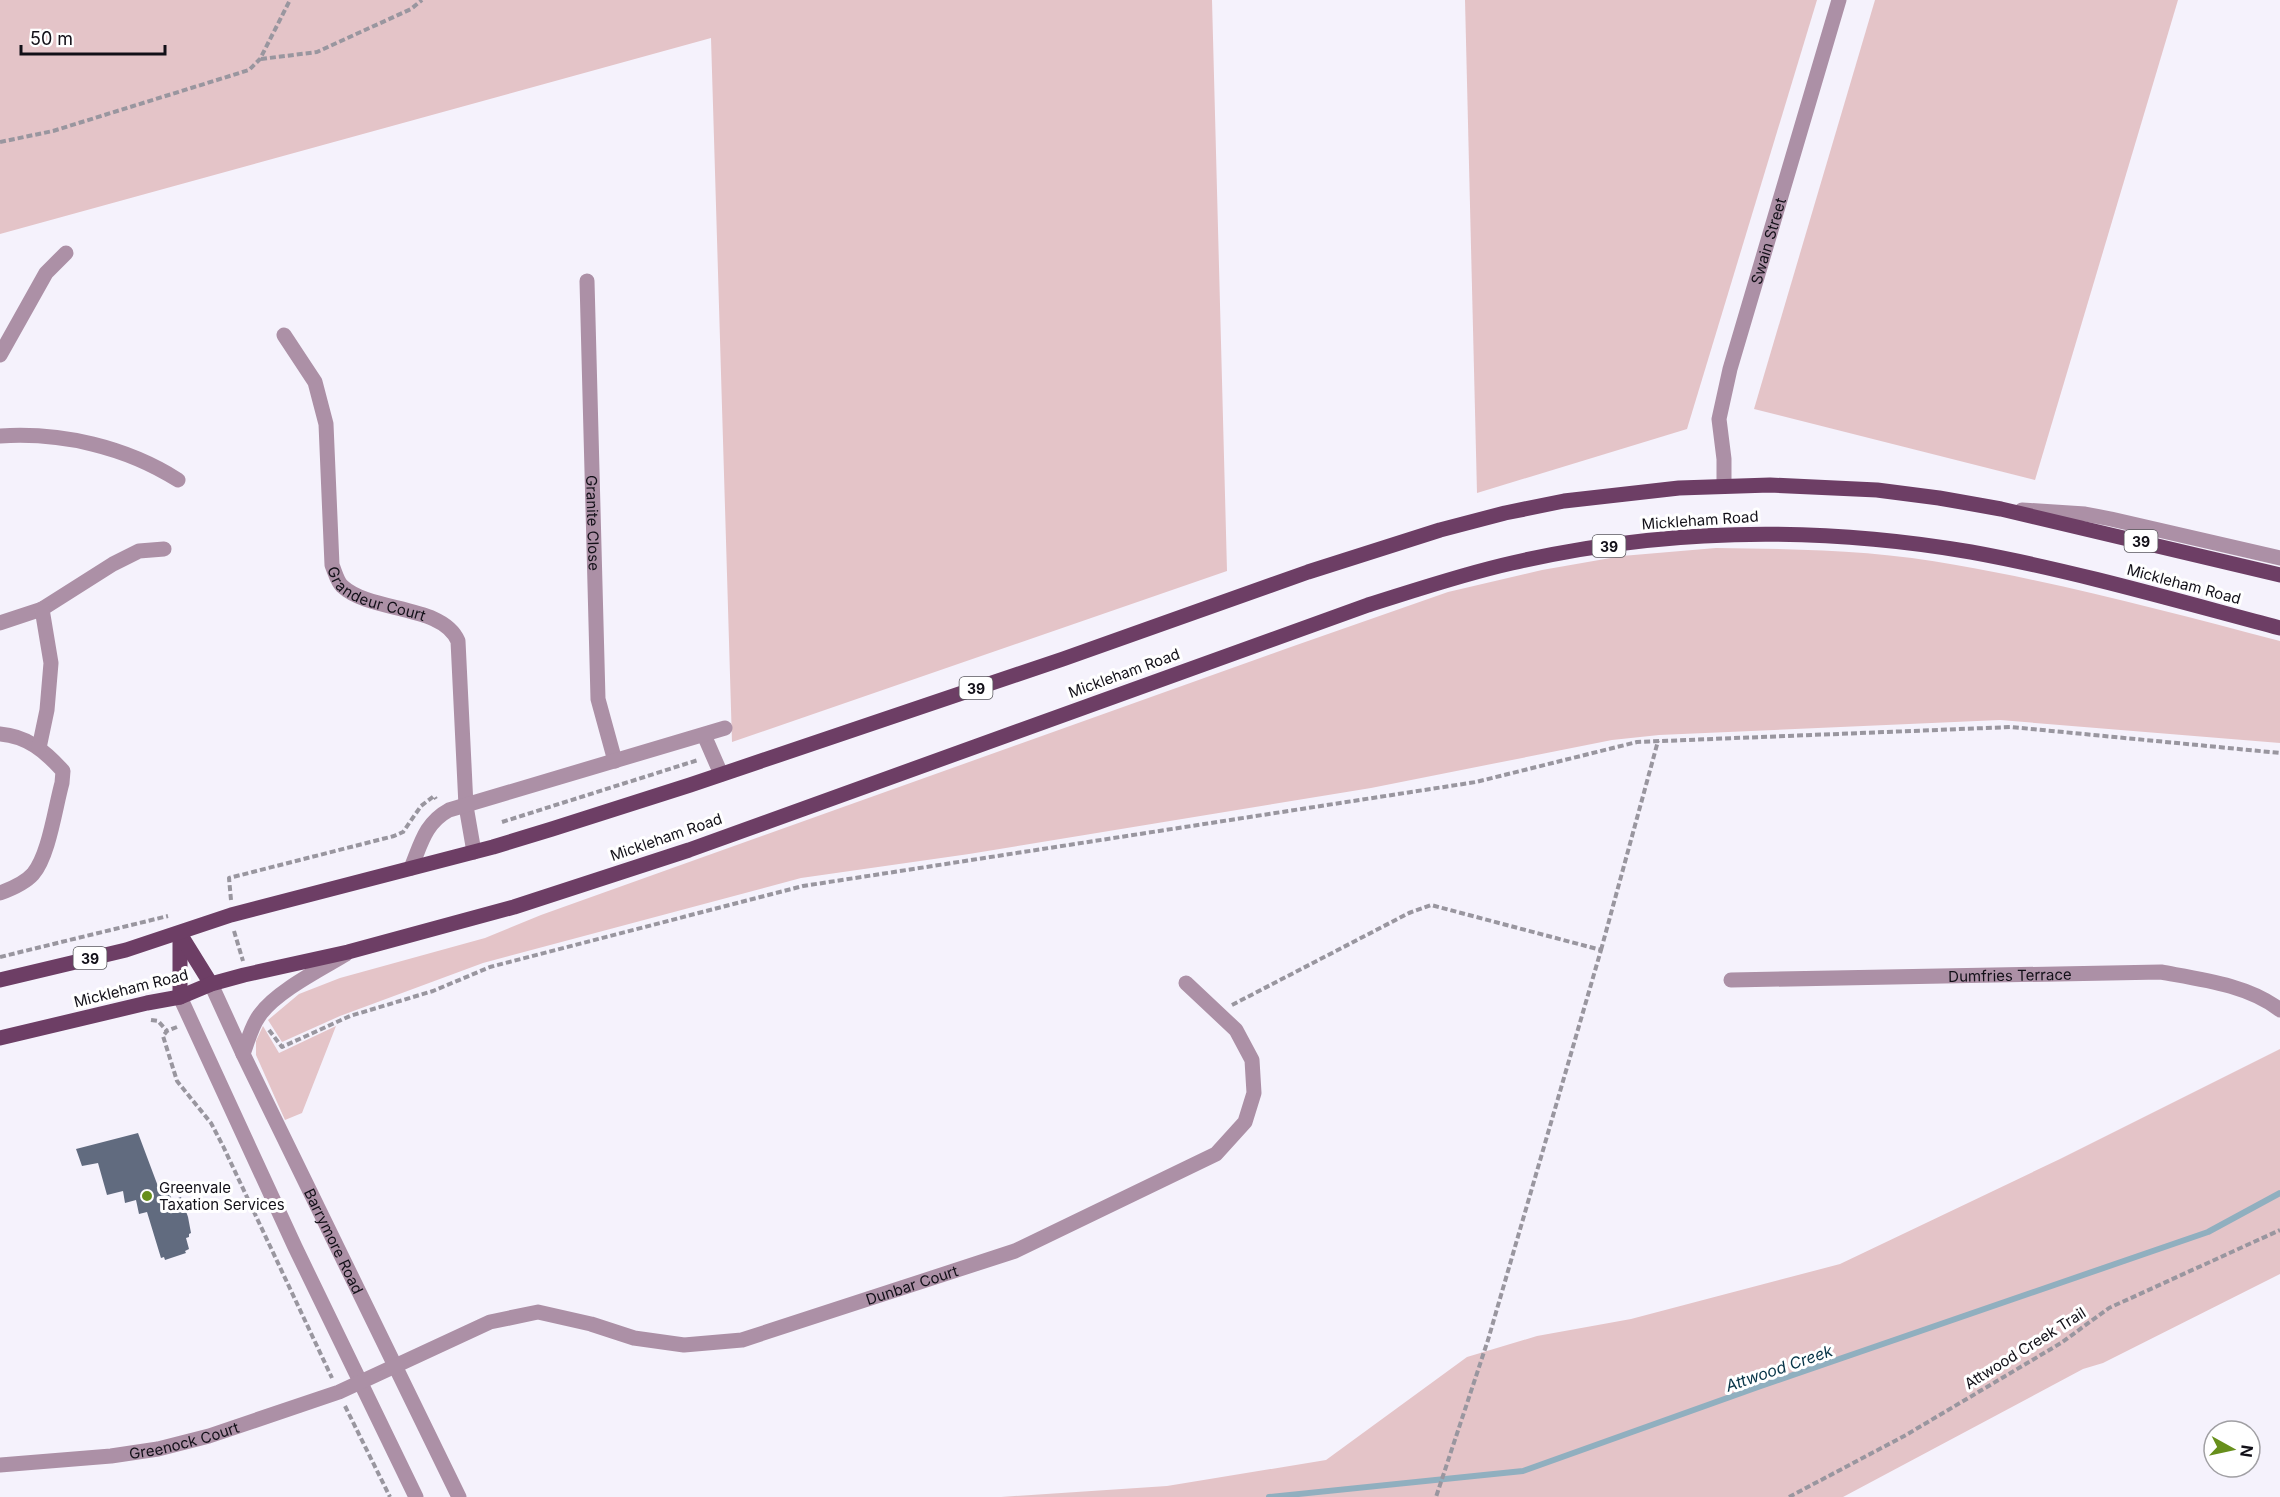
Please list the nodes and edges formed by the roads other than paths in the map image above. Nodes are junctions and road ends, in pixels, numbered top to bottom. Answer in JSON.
{"nodes":[{"id":1,"x":1839,"y":0,"type":"edge"},
{"id":2,"x":66,"y":253,"type":"dead end"},
{"id":3,"x":587,"y":281,"type":"dead end"},
{"id":4,"x":284,"y":334,"type":"dead end"},
{"id":5,"x":0,"y":355,"type":"edge"},
{"id":6,"x":0,"y":436,"type":"edge"},
{"id":7,"x":178,"y":480,"type":"dead end"},
{"id":8,"x":1724,"y":486,"type":"junction"},
{"id":9,"x":2001,"y":509,"type":"junction"},
{"id":10,"x":164,"y":549,"type":"dead end"},
{"id":11,"x":2280,"y":558,"type":"edge"},
{"id":12,"x":2280,"y":575,"type":"edge"},
{"id":13,"x":42,"y":609,"type":"junction"},
{"id":14,"x":0,"y":623,"type":"edge"},
{"id":15,"x":2280,"y":628,"type":"edge"},
{"id":16,"x":725,"y":728,"type":"dead end"},
{"id":17,"x":0,"y":734,"type":"edge"},
{"id":18,"x":704,"y":735,"type":"junction"},
{"id":19,"x":39,"y":748,"type":"junction"},
{"id":20,"x":615,"y":761,"type":"junction"},
{"id":21,"x":720,"y":774,"type":"junction"},
{"id":22,"x":466,"y":806,"type":"junction"},
{"id":23,"x":474,"y":852,"type":"junction"},
{"id":24,"x":411,"y":868,"type":"junction"},
{"id":25,"x":0,"y":893,"type":"edge"},
{"id":26,"x":180,"y":934,"type":"junction"},
{"id":27,"x":348,"y":952,"type":"junction"},
{"id":28,"x":0,"y":980,"type":"edge"},
{"id":29,"x":1731,"y":980,"type":"dead end"},
{"id":30,"x":1186,"y":983,"type":"dead end"},
{"id":31,"x":211,"y":984,"type":"junction"},
{"id":32,"x":180,"y":997,"type":"junction"},
{"id":33,"x":2280,"y":1010,"type":"edge"},
{"id":34,"x":0,"y":1038,"type":"edge"},
{"id":35,"x":243,"y":1054,"type":"junction"},
{"id":36,"x":396,"y":1365,"type":"junction"},
{"id":37,"x":361,"y":1383,"type":"junction"},
{"id":38,"x":0,"y":1464,"type":"edge"},
{"id":39,"x":416,"y":1497,"type":"edge"},
{"id":40,"x":459,"y":1497,"type":"edge"}],
"edges":[{"from":1,"to":8,"type":"street","name":"Swain Street"},
{"from":2,"to":5,"type":"street"},
{"from":3,"to":20,"type":"street","name":"Granite Close"},
{"from":4,"to":22,"type":"street","name":"Grandeur Court"},
{"from":6,"to":7,"type":"street"},
{"from":8,"to":9,"type":"main road","name":"Mickleham Road","number":"39"},
{"from":8,"to":21,"type":"main road","name":"Mickleham Road","number":"39"},
{"from":9,"to":11,"type":"street"},
{"from":9,"to":12,"type":"main road","name":"Mickleham Road","number":"39"},
{"from":10,"to":13,"type":"street"},
{"from":13,"to":14,"type":"street"},
{"from":13,"to":19,"type":"street"},
{"from":15,"to":27,"type":"main road","name":"Mickleham Road","number":"39"},
{"from":16,"to":18,"type":"street"},
{"from":17,"to":19,"type":"street"},
{"from":18,"to":20,"type":"street"},
{"from":18,"to":21,"type":"street"},
{"from":19,"to":25,"type":"street"},
{"from":20,"to":22,"type":"street"},
{"from":21,"to":23,"type":"main road","name":"Mickleham Road","number":"39"},
{"from":22,"to":23,"type":"street","name":"Grandeur Court"},
{"from":22,"to":24,"type":"street"},
{"from":23,"to":24,"type":"main road","name":"Mickleham Road","number":"39"},
{"from":24,"to":26,"type":"main road","name":"Mickleham Road","number":"39"},
{"from":26,"to":28,"type":"main road","name":"Mickleham Road","number":"39"},
{"from":26,"to":31,"type":"main road"},
{"from":26,"to":32,"type":"main road"},
{"from":27,"to":31,"type":"main road","name":"Mickleham Road","number":"39"},
{"from":27,"to":35,"type":"street"},
{"from":29,"to":33,"type":"street","name":"Dumfries Terrace"},
{"from":30,"to":36,"type":"street","name":"Dunbar Court"},
{"from":31,"to":32,"type":"main road","name":"Mickleham Road","number":"39"},
{"from":31,"to":35,"type":"street","name":"Barrymore Road"},
{"from":32,"to":34,"type":"main road","name":"Mickleham Road","number":"39"},
{"from":32,"to":37,"type":"street"},
{"from":35,"to":36,"type":"street","name":"Barrymore Road"},
{"from":36,"to":37,"type":"street","name":"Dunbar Court"},
{"from":36,"to":40,"type":"street","name":"Barrymore Road"},
{"from":37,"to":38,"type":"street","name":"Greenock Court"},
{"from":37,"to":39,"type":"street"}]}
